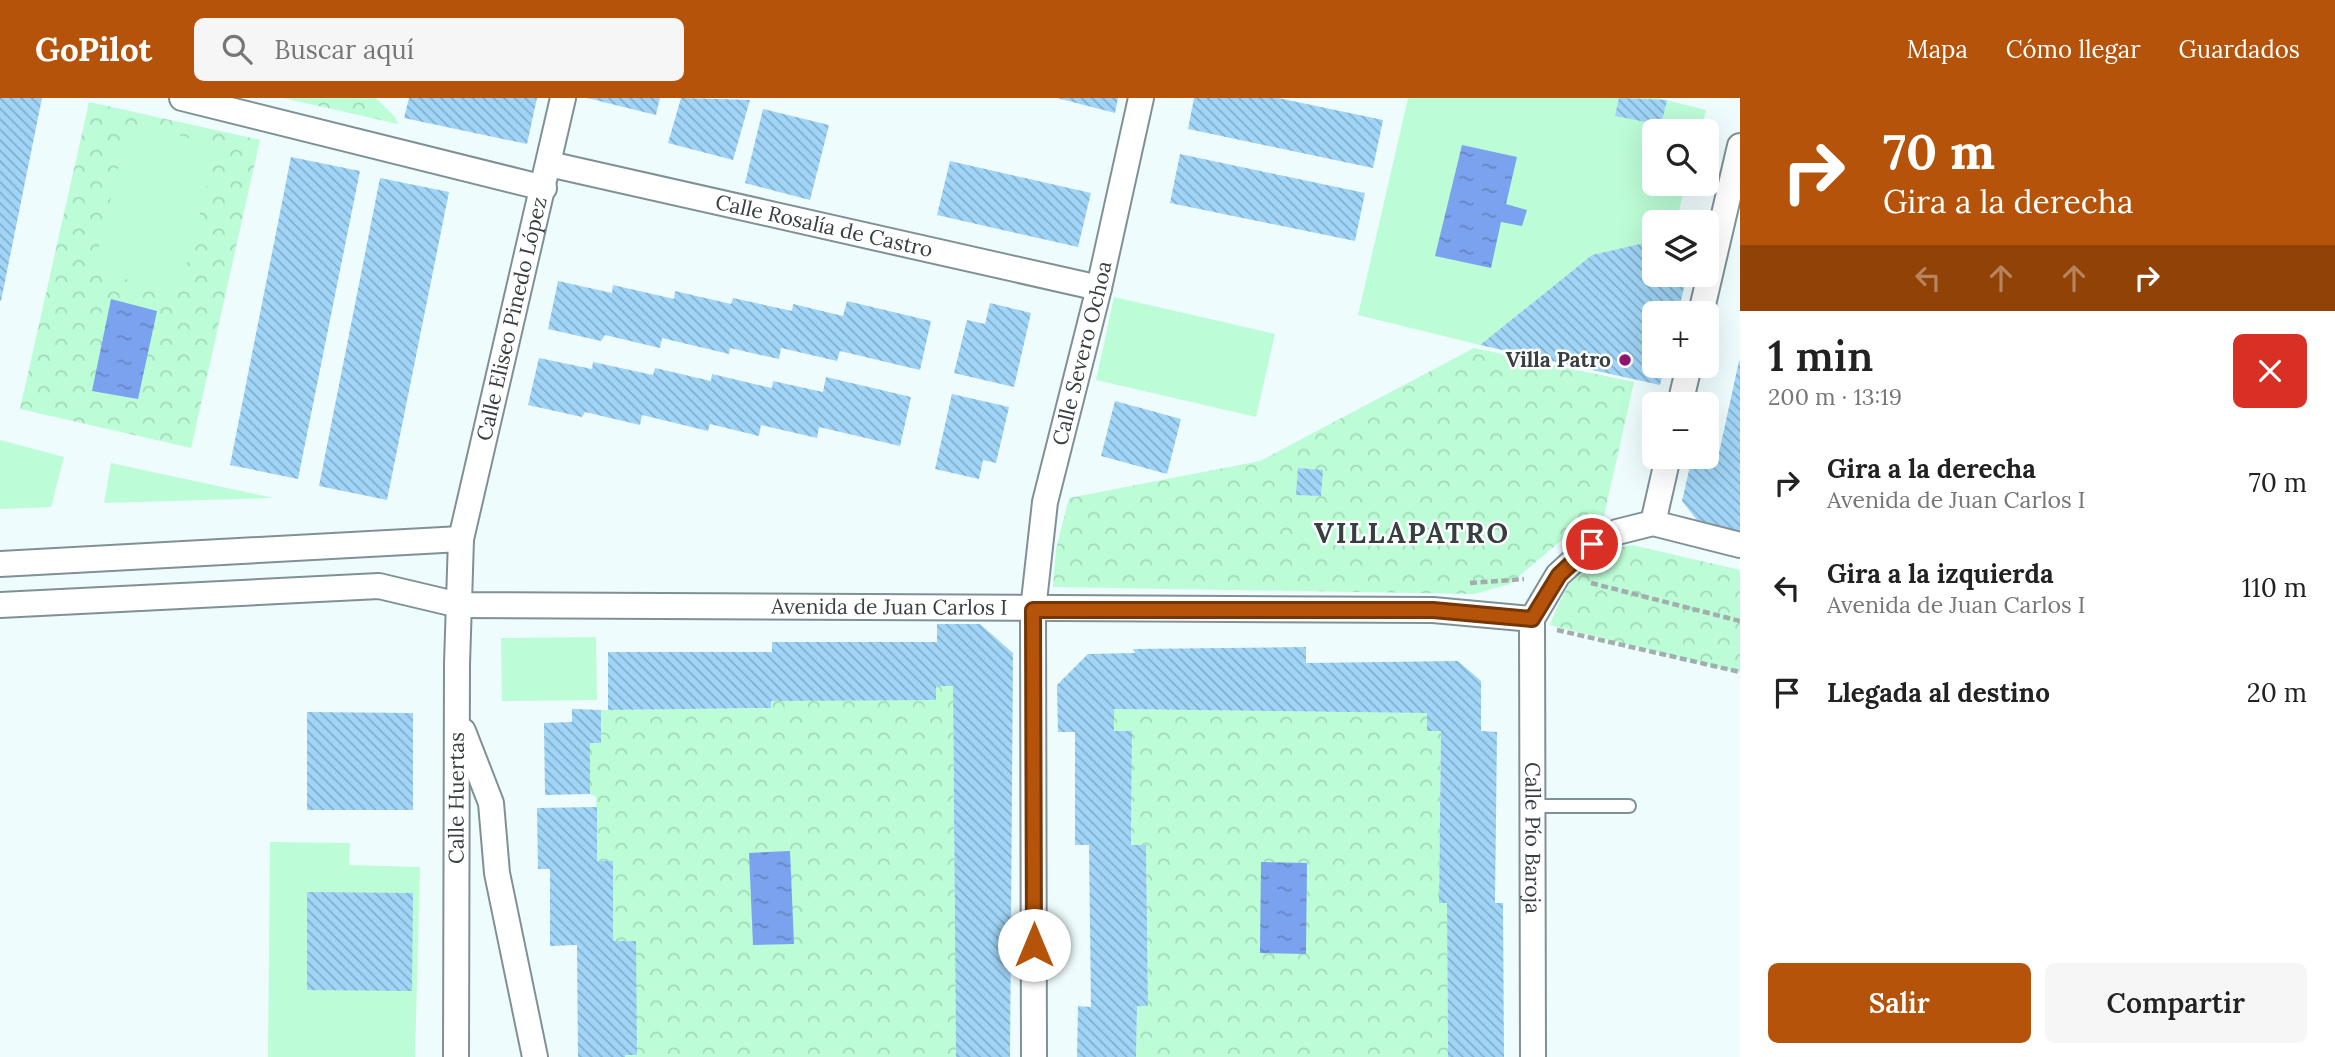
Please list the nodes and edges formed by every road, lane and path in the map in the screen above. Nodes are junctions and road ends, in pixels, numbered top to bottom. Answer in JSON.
{"nodes":[{"id":1,"x":182,"y":98,"type":"edge"},
{"id":2,"x":563,"y":98,"type":"edge"},
{"id":3,"x":1141,"y":98,"type":"edge"},
{"id":4,"x":1740,"y":146,"type":"edge"},
{"id":5,"x":546,"y":176,"type":"junction"},
{"id":6,"x":1099,"y":288,"type":"junction"},
{"id":7,"x":1704,"y":301,"type":"edge"},
{"id":8,"x":1665,"y":469,"type":"edge"},
{"id":9,"x":1653,"y":523,"type":"junction"},
{"id":10,"x":460,"y":539,"type":"junction"},
{"id":11,"x":1740,"y":545,"type":"edge"},
{"id":12,"x":0,"y":564,"type":"edge"},
{"id":13,"x":0,"y":605,"type":"edge"},
{"id":14,"x":459,"y":605,"type":"junction"},
{"id":15,"x":1033,"y":610,"type":"junction"},
{"id":16,"x":1532,"y":619,"type":"junction"},
{"id":17,"x":1556,"y":630,"type":"dead end"},
{"id":18,"x":1740,"y":672,"type":"edge"},
{"id":19,"x":458,"y":719,"type":"junction"},
{"id":20,"x":1532,"y":806,"type":"junction"},
{"id":21,"x":1629,"y":806,"type":"dead end"},
{"id":22,"x":456,"y":1057,"type":"edge"},
{"id":23,"x":535,"y":1057,"type":"edge"},
{"id":24,"x":1034,"y":1057,"type":"edge"},
{"id":25,"x":1533,"y":1057,"type":"edge"}],
"edges":[{"from":1,"to":5,"type":"street","name":"Calle Rosalía de Castro"},
{"from":2,"to":5,"type":"street","name":"Calle Eliseo Pinedo López"},
{"from":3,"to":6,"type":"street","name":"Calle Severo Ochoa"},
{"from":4,"to":7,"type":"street"},
{"from":5,"to":6,"type":"street","name":"Calle Rosalía de Castro"},
{"from":5,"to":10,"type":"street","name":"Calle Eliseo Pinedo López"},
{"from":6,"to":15,"type":"street","name":"Calle Severo Ochoa"},
{"from":8,"to":9,"type":"street"},
{"from":9,"to":11,"type":"street"},
{"from":9,"to":16,"type":"street"},
{"from":10,"to":12,"type":"street"},
{"from":10,"to":14,"type":"street","name":"Calle Huertas"},
{"from":13,"to":14,"type":"street","name":"Avenida de Juan Carlos I"},
{"from":14,"to":15,"type":"street","name":"Avenida de Juan Carlos I"},
{"from":14,"to":19,"type":"street","name":"Calle Huertas"},
{"from":15,"to":16,"type":"street","name":"Avenida de Juan Carlos I"},
{"from":15,"to":24,"type":"street","name":"Calle Severo Ochoa"},
{"from":16,"to":20,"type":"street","name":"Calle Pío Baroja"},
{"from":17,"to":18,"type":"path"},
{"from":19,"to":22,"type":"street","name":"Calle Huertas"},
{"from":19,"to":23,"type":"street"},
{"from":20,"to":21,"type":"lane"},
{"from":20,"to":25,"type":"street","name":"Calle Pío Baroja"}]}
